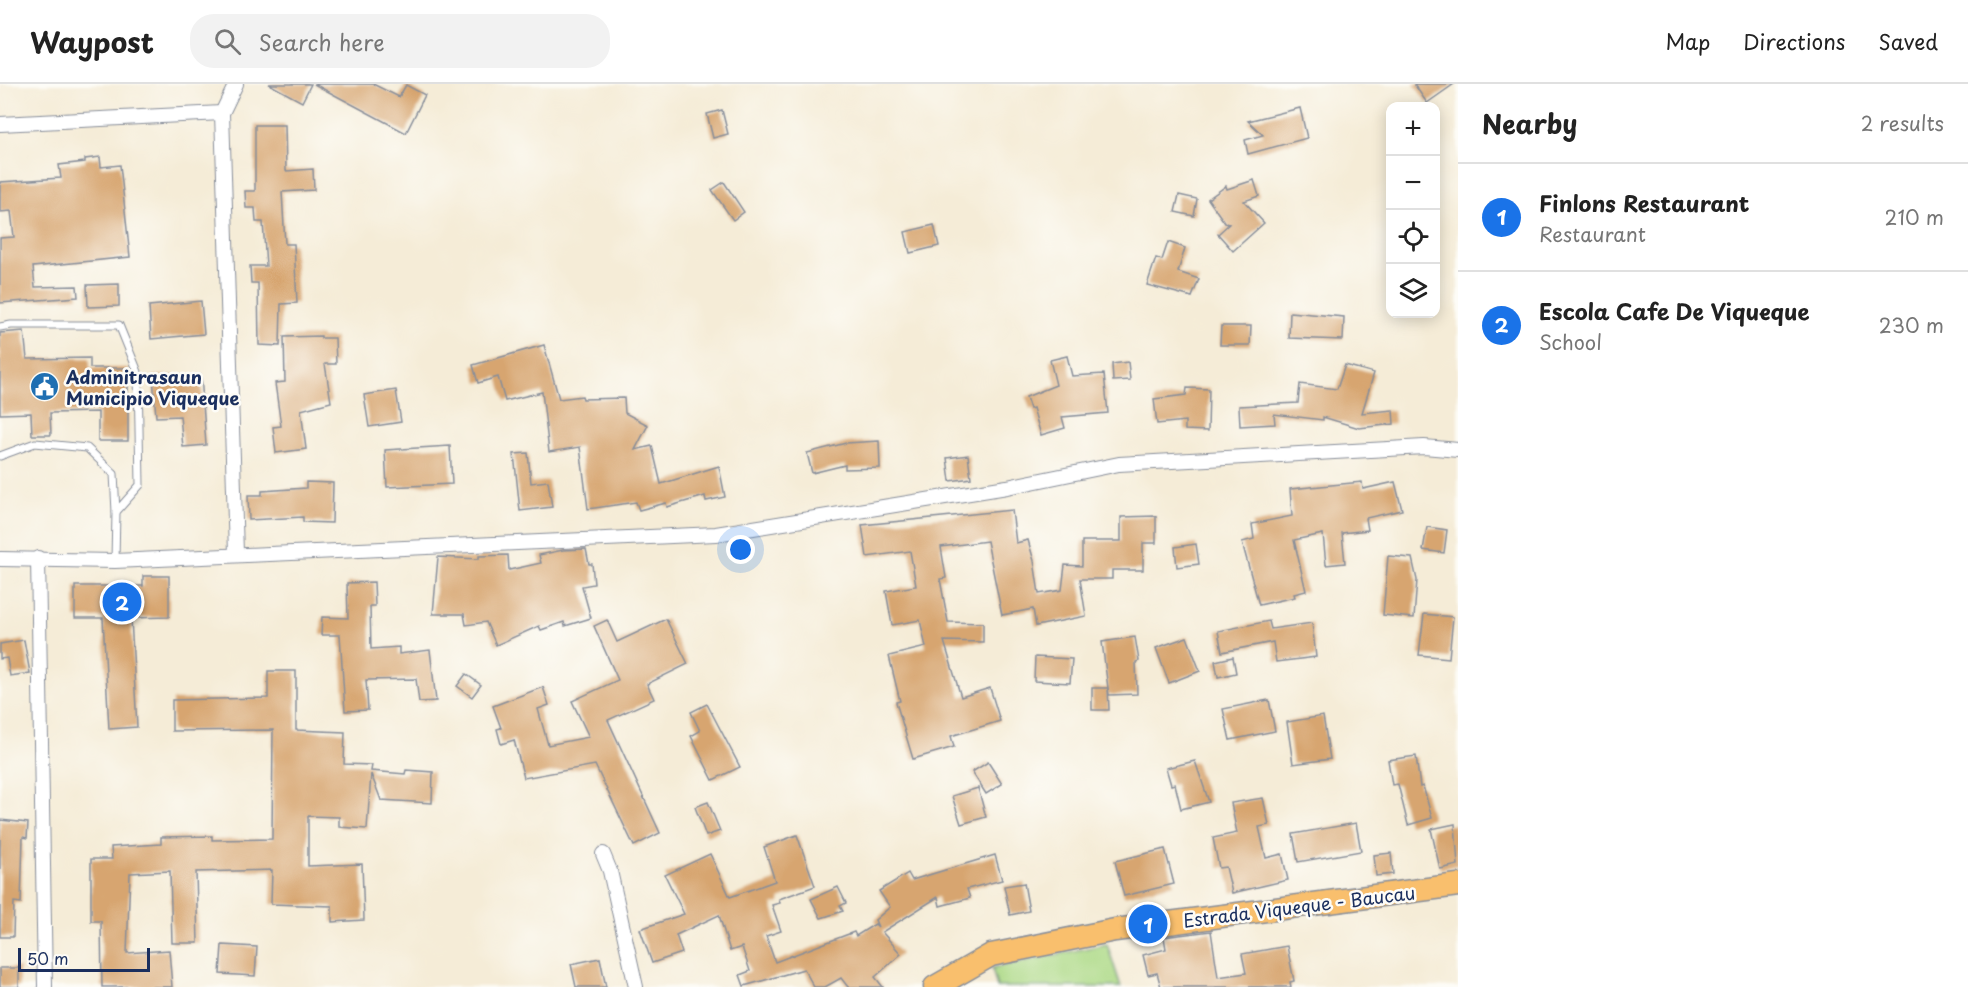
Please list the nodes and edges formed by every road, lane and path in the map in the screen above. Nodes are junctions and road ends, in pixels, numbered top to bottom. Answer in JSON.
{"nodes":[{"id":1,"x":236,"y":84,"type":"edge"},
{"id":2,"x":222,"y":113,"type":"junction"},
{"id":3,"x":0,"y":124,"type":"edge"},
{"id":4,"x":0,"y":327,"type":"edge"},
{"id":5,"x":1458,"y":450,"type":"edge"},
{"id":6,"x":0,"y":456,"type":"edge"},
{"id":7,"x":116,"y":512,"type":"junction"},
{"id":8,"x":236,"y":553,"type":"junction"},
{"id":9,"x":38,"y":558,"type":"junction"},
{"id":10,"x":0,"y":559,"type":"edge"},
{"id":11,"x":115,"y":561,"type":"junction"},
{"id":12,"x":603,"y":854,"type":"dead end"},
{"id":13,"x":1458,"y":885,"type":"edge"},
{"id":14,"x":45,"y":987,"type":"edge"},
{"id":15,"x":636,"y":987,"type":"edge"},
{"id":16,"x":936,"y":987,"type":"edge"}],
"edges":[{"from":1,"to":2,"type":"street"},
{"from":2,"to":3,"type":"street"},
{"from":2,"to":8,"type":"street"},
{"from":4,"to":7,"type":"lane"},
{"from":5,"to":8,"type":"street"},
{"from":6,"to":7,"type":"lane"},
{"from":7,"to":11,"type":"lane"},
{"from":8,"to":11,"type":"street"},
{"from":9,"to":10,"type":"street"},
{"from":9,"to":11,"type":"street"},
{"from":9,"to":14,"type":"street"},
{"from":12,"to":15,"type":"street"},
{"from":13,"to":16,"type":"main road","name":"Estrada Viqueque - Baucau"}]}
